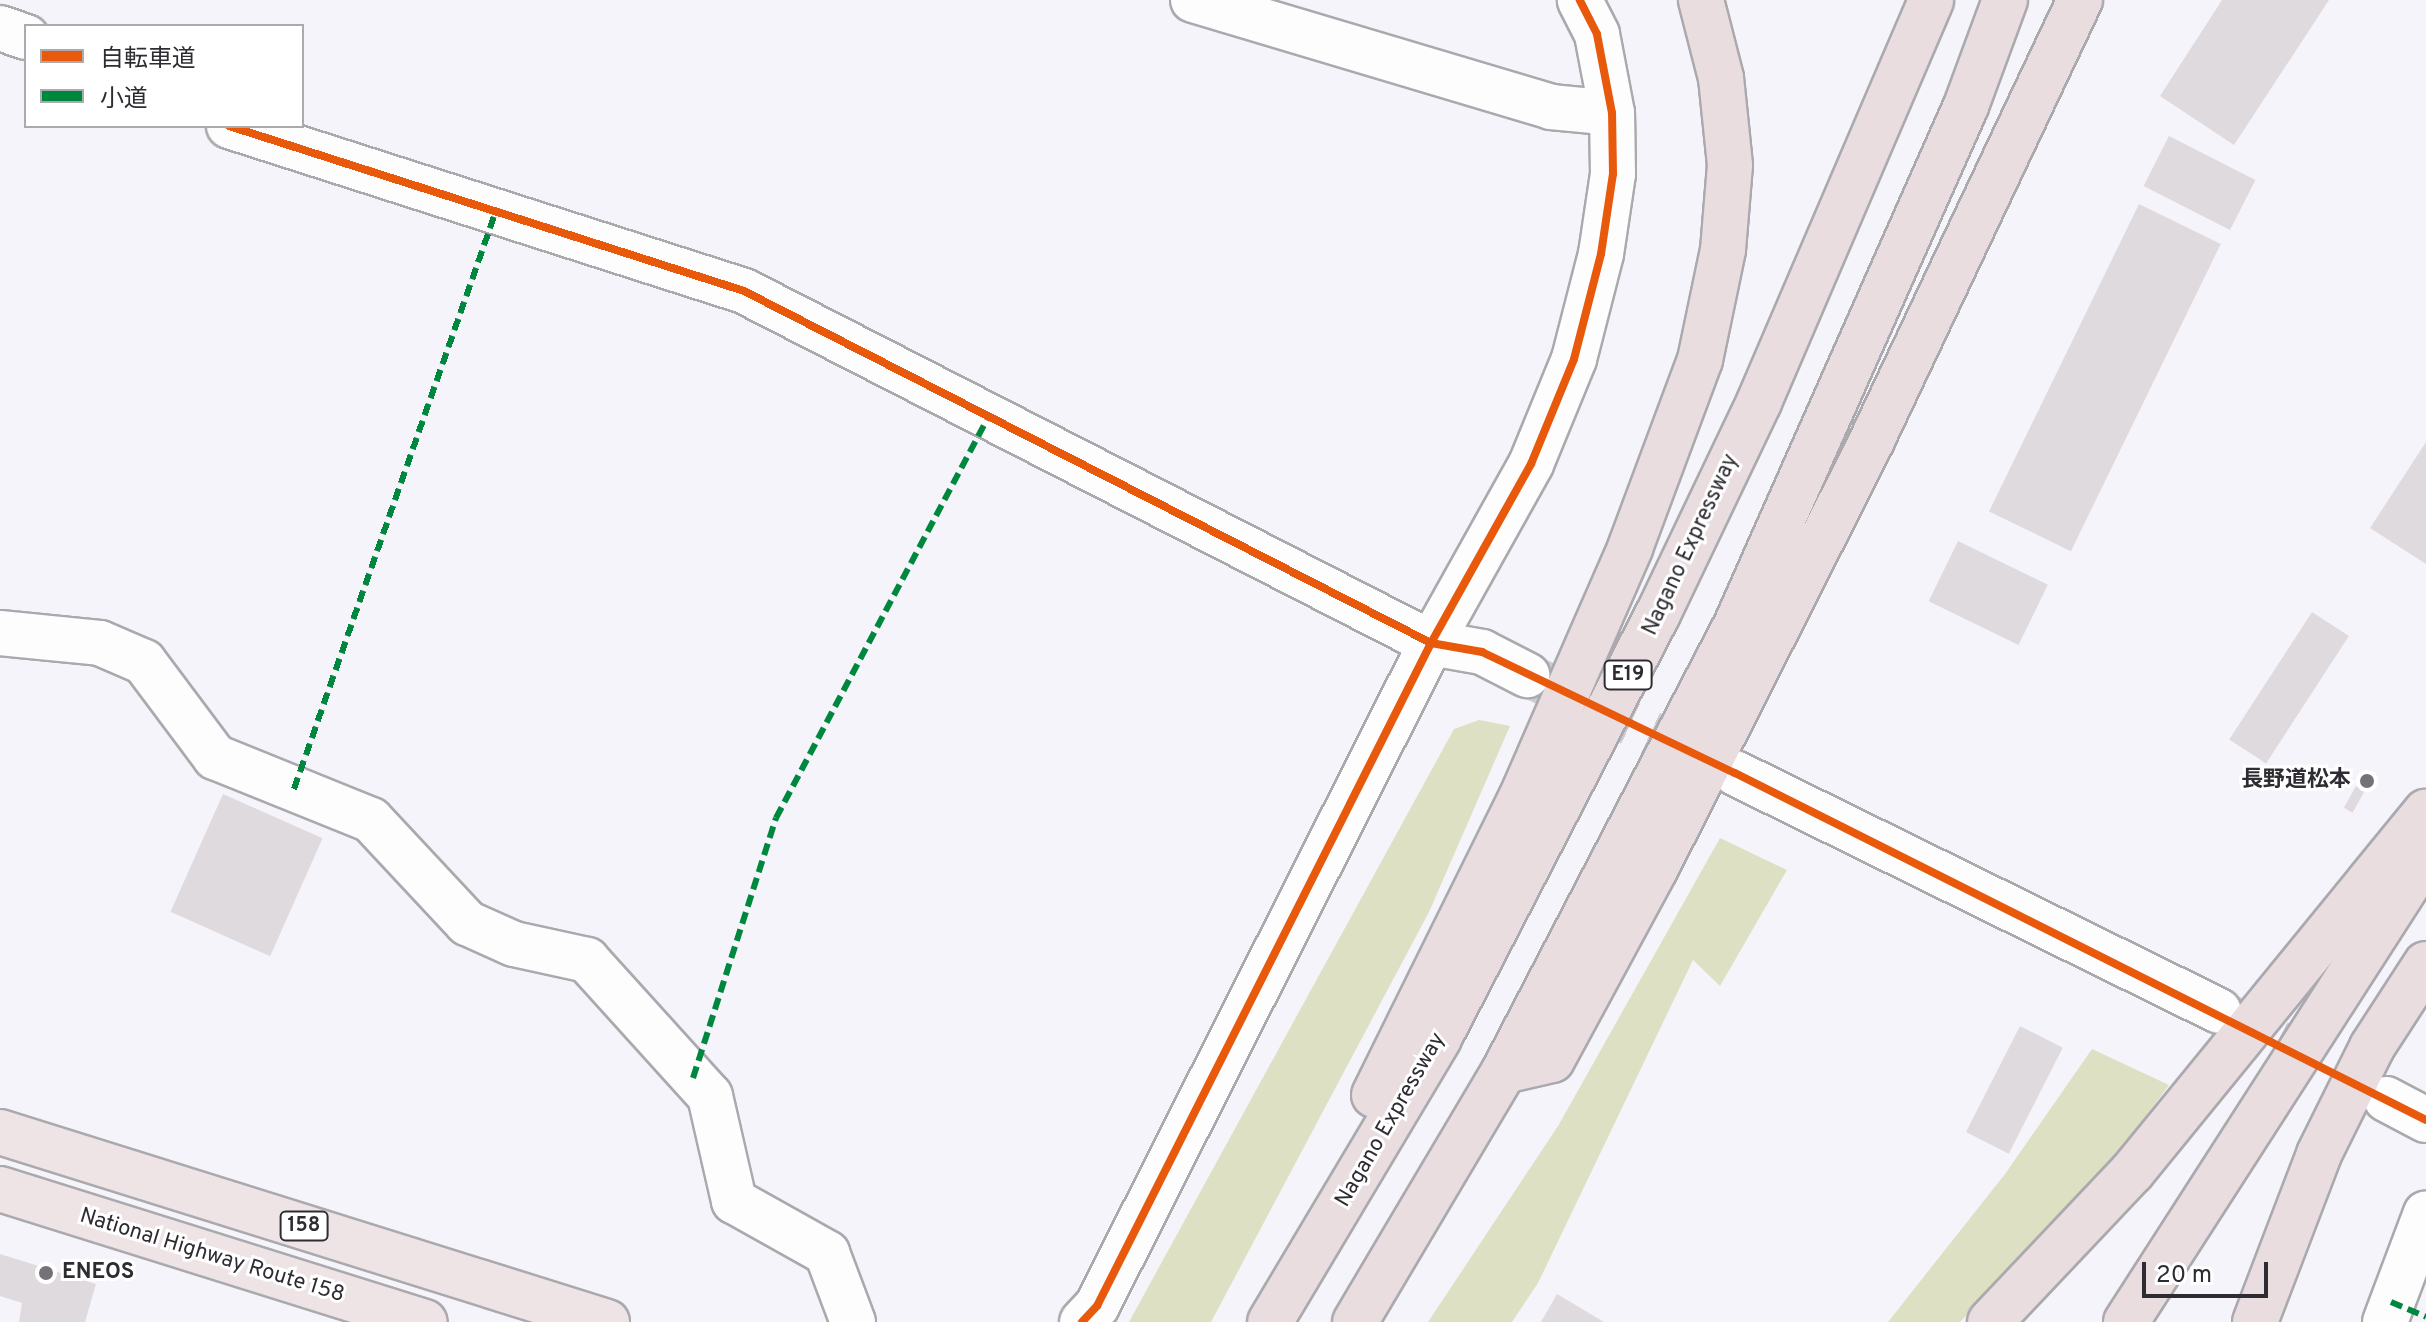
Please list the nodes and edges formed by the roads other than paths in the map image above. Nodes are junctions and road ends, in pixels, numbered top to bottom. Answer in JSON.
{"nodes":[{"id":1,"x":1193,"y":0,"type":"edge"},
{"id":2,"x":1580,"y":0,"type":"edge"},
{"id":3,"x":1701,"y":0,"type":"edge"},
{"id":4,"x":1931,"y":0,"type":"edge"},
{"id":5,"x":2005,"y":0,"type":"edge"},
{"id":6,"x":2080,"y":0,"type":"edge"},
{"id":7,"x":0,"y":28,"type":"edge"},
{"id":8,"x":24,"y":36,"type":"edge"},
{"id":9,"x":1612,"y":113,"type":"junction"},
{"id":10,"x":235,"y":128,"type":"edge"},
{"id":11,"x":0,"y":633,"type":"edge"},
{"id":12,"x":1431,"y":643,"type":"junction"},
{"id":13,"x":1527,"y":675,"type":"tunnel mouth"},
{"id":14,"x":1735,"y":773,"type":"tunnel mouth"},
{"id":15,"x":2426,"y":812,"type":"edge"},
{"id":16,"x":2426,"y":856,"type":"edge"},
{"id":17,"x":2426,"y":964,"type":"edge"},
{"id":18,"x":2219,"y":1011,"type":"tunnel mouth"},
{"id":19,"x":1504,"y":1071,"type":"junction"},
{"id":20,"x":2386,"y":1099,"type":"tunnel mouth"},
{"id":21,"x":2426,"y":1120,"type":"edge"},
{"id":22,"x":0,"y":1132,"type":"edge"},
{"id":23,"x":2319,"y":1154,"type":"junction"},
{"id":24,"x":0,"y":1189,"type":"edge"},
{"id":25,"x":2426,"y":1213,"type":"edge"},
{"id":26,"x":425,"y":1322,"type":"edge"},
{"id":27,"x":607,"y":1322,"type":"edge"},
{"id":28,"x":853,"y":1322,"type":"edge"},
{"id":29,"x":1082,"y":1322,"type":"edge"},
{"id":30,"x":1258,"y":1322,"type":"edge"},
{"id":31,"x":1270,"y":1322,"type":"edge"},
{"id":32,"x":1355,"y":1322,"type":"edge"},
{"id":33,"x":1990,"y":1322,"type":"edge"},
{"id":34,"x":2126,"y":1322,"type":"edge"},
{"id":35,"x":2255,"y":1322,"type":"edge"},
{"id":36,"x":2281,"y":1322,"type":"edge"},
{"id":37,"x":2385,"y":1322,"type":"edge"}],
"edges":[{"from":1,"to":9,"type":"street"},
{"from":2,"to":9,"type":"street"},
{"from":3,"to":30,"type":"highway"},
{"from":4,"to":31,"type":"highway","name":"Nagano Expressway","number":"E19"},
{"from":5,"to":19,"type":"highway"},
{"from":6,"to":19,"type":"highway"},
{"from":7,"to":8,"type":"street"},
{"from":9,"to":12,"type":"street"},
{"from":10,"to":12,"type":"street"},
{"from":11,"to":28,"type":"street"},
{"from":12,"to":13,"type":"street"},
{"from":12,"to":29,"type":"street"},
{"from":14,"to":18,"type":"street"},
{"from":15,"to":33,"type":"highway"},
{"from":16,"to":34,"type":"highway"},
{"from":17,"to":23,"type":"highway"},
{"from":19,"to":32,"type":"highway"},
{"from":20,"to":21,"type":"street"},
{"from":22,"to":27,"type":"highway","number":"158"},
{"from":23,"to":35,"type":"highway"},
{"from":23,"to":36,"type":"highway"},
{"from":24,"to":26,"type":"highway","name":"National Highway Route 158","number":"158"},
{"from":25,"to":37,"type":"street"}]}
